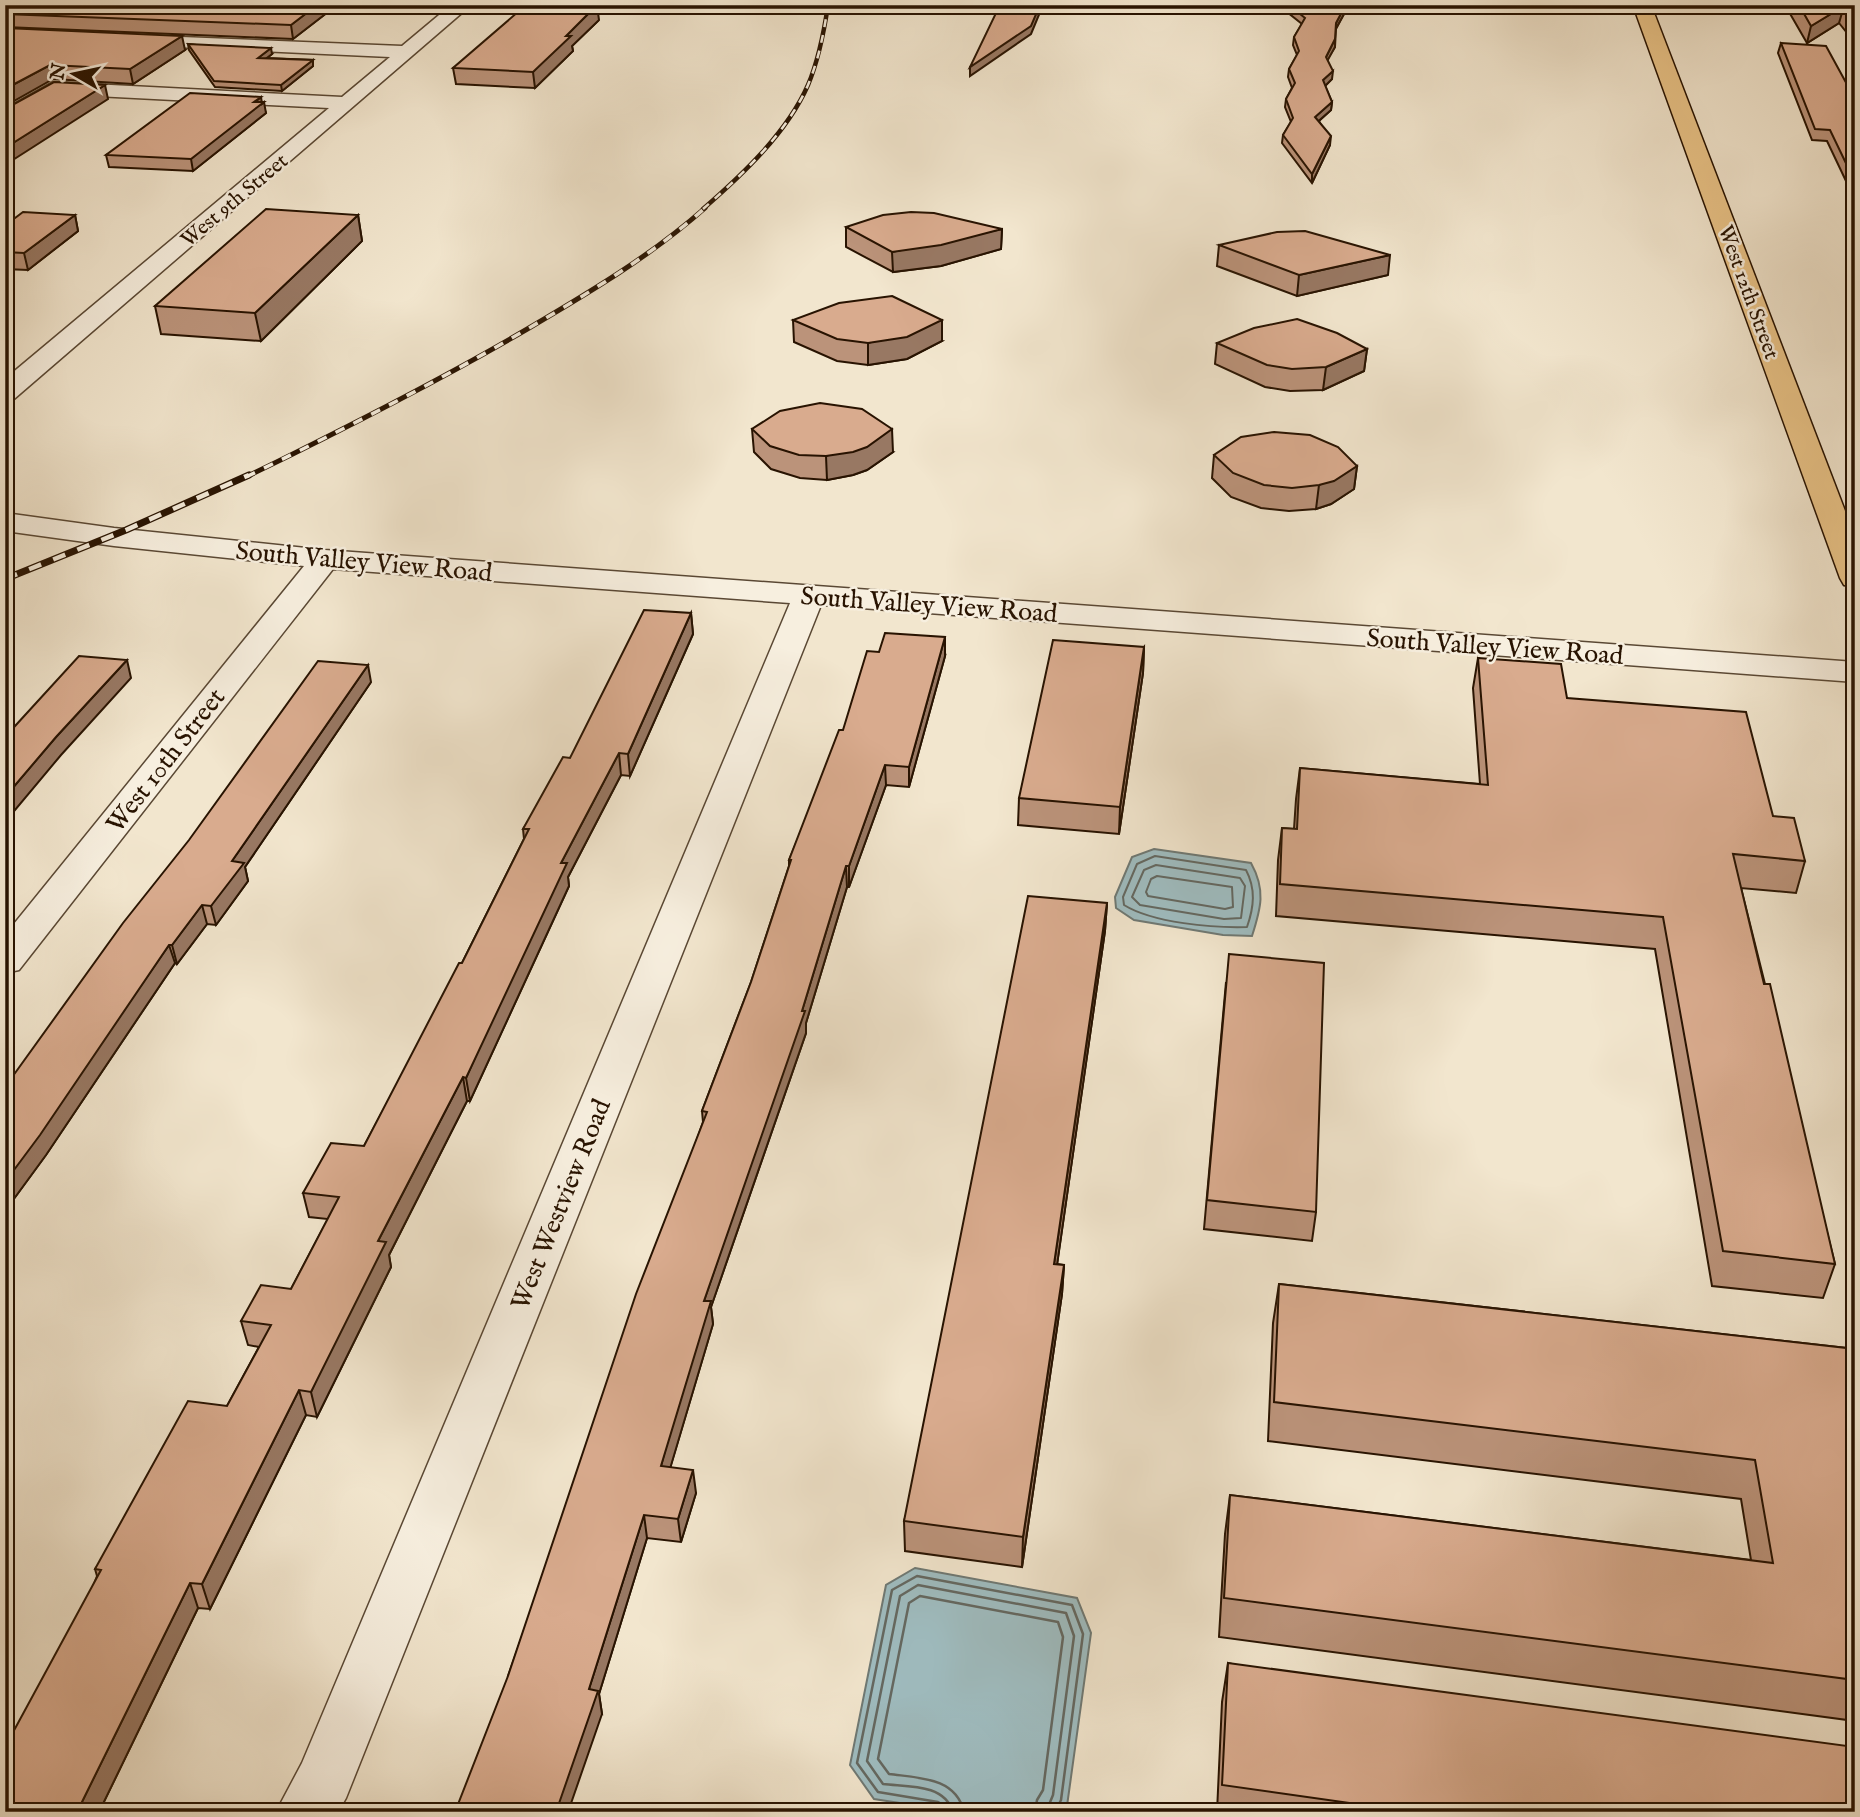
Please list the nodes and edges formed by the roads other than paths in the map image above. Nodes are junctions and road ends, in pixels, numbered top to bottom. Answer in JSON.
{"nodes":[{"id":1,"x":461,"y":5,"type":"edge"},
{"id":2,"x":1642,"y":5,"type":"edge"},
{"id":3,"x":113,"y":39,"type":"edge"},
{"id":4,"x":406,"y":52,"type":"junction"},
{"id":5,"x":348,"y":103,"type":"junction"},
{"id":6,"x":5,"y":118,"type":"edge"},
{"id":7,"x":5,"y":393,"type":"edge"},
{"id":8,"x":5,"y":522,"type":"edge"},
{"id":9,"x":325,"y":559,"type":"junction"},
{"id":10,"x":1855,"y":578,"type":"edge"},
{"id":11,"x":808,"y":595,"type":"junction"},
{"id":12,"x":1855,"y":672,"type":"edge"},
{"id":13,"x":5,"y":961,"type":"edge"},
{"id":14,"x":306,"y":1812,"type":"edge"}],
"edges":[{"from":1,"to":4,"type":"street","name":"West 9th Street"},
{"from":2,"to":10,"type":"main road","name":"West 12th Street"},
{"from":3,"to":4,"type":"street"},
{"from":4,"to":5,"type":"street","name":"West 9th Street"},
{"from":5,"to":6,"type":"street"},
{"from":5,"to":7,"type":"street","name":"West 9th Street"},
{"from":8,"to":9,"type":"street","name":"South Valley View Road"},
{"from":9,"to":11,"type":"street","name":"South Valley View Road"},
{"from":9,"to":13,"type":"street","name":"West 10th Street"},
{"from":11,"to":12,"type":"street","name":"South Valley View Road"},
{"from":11,"to":14,"type":"street","name":"West Westview Road"}]}
